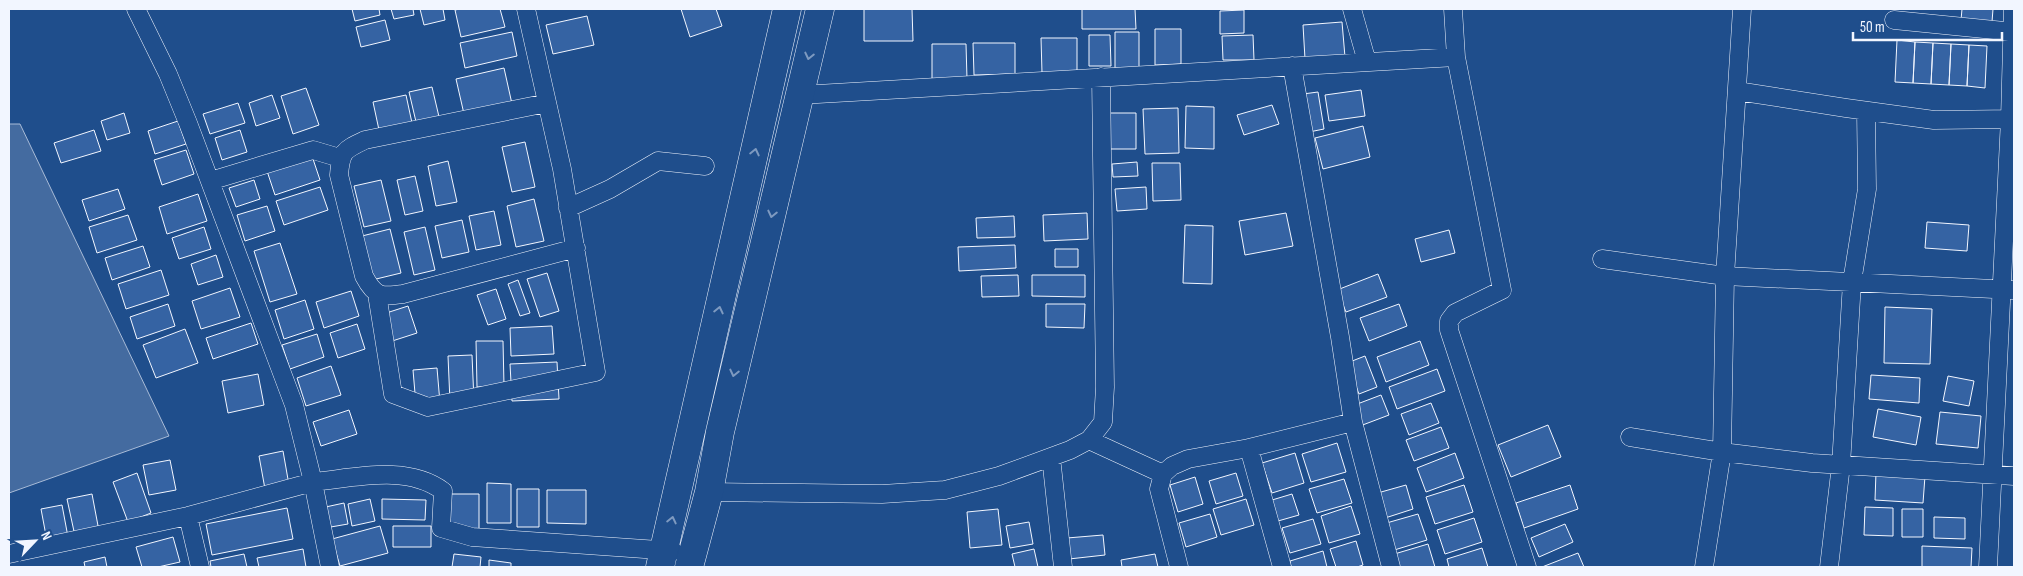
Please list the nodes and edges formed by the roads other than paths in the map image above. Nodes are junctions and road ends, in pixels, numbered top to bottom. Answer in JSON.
{"nodes":[{"id":1,"x":136,"y":9,"type":"edge"},
{"id":2,"x":526,"y":9,"type":"edge"},
{"id":3,"x":787,"y":9,"type":"edge"},
{"id":4,"x":820,"y":9,"type":"edge"},
{"id":5,"x":1352,"y":9,"type":"edge"},
{"id":6,"x":1453,"y":9,"type":"edge"},
{"id":7,"x":1742,"y":9,"type":"edge"},
{"id":8,"x":2013,"y":9,"type":"edge"},
{"id":9,"x":1894,"y":20,"type":"dead end"},
{"id":10,"x":2013,"y":32,"type":"edge"},
{"id":11,"x":1456,"y":58,"type":"junction"},
{"id":12,"x":1367,"y":62,"type":"junction"},
{"id":13,"x":1292,"y":66,"type":"junction"},
{"id":14,"x":1101,"y":77,"type":"junction"},
{"id":15,"x":1737,"y":91,"type":"junction"},
{"id":16,"x":800,"y":95,"type":"junction"},
{"id":17,"x":547,"y":103,"type":"junction"},
{"id":18,"x":1866,"y":111,"type":"junction"},
{"id":19,"x":2012,"y":119,"type":"edge"},
{"id":20,"x":340,"y":158,"type":"junction"},
{"id":21,"x":705,"y":166,"type":"dead end"},
{"id":22,"x":210,"y":181,"type":"junction"},
{"id":23,"x":568,"y":208,"type":"junction"},
{"id":24,"x":576,"y":248,"type":"junction"},
{"id":25,"x":1602,"y":259,"type":"dead end"},
{"id":26,"x":1725,"y":276,"type":"junction"},
{"id":27,"x":1852,"y":282,"type":"junction"},
{"id":28,"x":2008,"y":289,"type":"edge"},
{"id":29,"x":377,"y":294,"type":"junction"},
{"id":30,"x":1353,"y":422,"type":"junction"},
{"id":31,"x":1630,"y":437,"type":"dead end"},
{"id":32,"x":1089,"y":440,"type":"junction"},
{"id":33,"x":1249,"y":448,"type":"junction"},
{"id":34,"x":1722,"y":452,"type":"junction"},
{"id":35,"x":1051,"y":457,"type":"junction"},
{"id":36,"x":1841,"y":465,"type":"junction"},
{"id":37,"x":1164,"y":474,"type":"junction"},
{"id":38,"x":1992,"y":474,"type":"junction"},
{"id":39,"x":2014,"y":476,"type":"edge"},
{"id":40,"x":313,"y":482,"type":"junction"},
{"id":41,"x":709,"y":492,"type":"junction"},
{"id":42,"x":188,"y":516,"type":"junction"},
{"id":43,"x":9,"y":554,"type":"edge"},
{"id":44,"x":677,"y":557,"type":"edge"},
{"id":45,"x":200,"y":567,"type":"edge"},
{"id":46,"x":330,"y":567,"type":"edge"},
{"id":47,"x":1063,"y":567,"type":"edge"},
{"id":48,"x":1179,"y":567,"type":"edge"},
{"id":49,"x":1282,"y":567,"type":"edge"},
{"id":50,"x":1391,"y":567,"type":"edge"},
{"id":51,"x":1527,"y":567,"type":"edge"},
{"id":52,"x":1704,"y":567,"type":"edge"},
{"id":53,"x":1829,"y":567,"type":"edge"},
{"id":54,"x":1988,"y":567,"type":"edge"}],
"edges":[{"from":1,"to":22,"type":"street"},
{"from":2,"to":17,"type":"street"},
{"from":44,"to":3,"type":"main road","one_way":true},
{"from":4,"to":16,"type":"main road","one_way":true},
{"from":5,"to":12,"type":"street"},
{"from":6,"to":11,"type":"street"},
{"from":7,"to":15,"type":"street"},
{"from":8,"to":10,"type":"street"},
{"from":9,"to":10,"type":"street"},
{"from":10,"to":19,"type":"street"},
{"from":11,"to":12,"type":"street"},
{"from":11,"to":51,"type":"street"},
{"from":12,"to":13,"type":"street"},
{"from":13,"to":14,"type":"street"},
{"from":13,"to":30,"type":"street"},
{"from":14,"to":16,"type":"street"},
{"from":14,"to":32,"type":"street"},
{"from":15,"to":18,"type":"street"},
{"from":15,"to":26,"type":"street"},
{"from":16,"to":41,"type":"main road","one_way":true},
{"from":17,"to":20,"type":"street"},
{"from":17,"to":23,"type":"street"},
{"from":18,"to":19,"type":"street"},
{"from":18,"to":27,"type":"street"},
{"from":19,"to":28,"type":"street"},
{"from":20,"to":22,"type":"street"},
{"from":20,"to":29,"type":"street"},
{"from":21,"to":23,"type":"street"},
{"from":22,"to":40,"type":"street"},
{"from":23,"to":24,"type":"street"},
{"from":24,"to":29,"type":"street"},
{"from":24,"to":29,"type":"street"},
{"from":25,"to":26,"type":"street"},
{"from":26,"to":27,"type":"street"},
{"from":26,"to":34,"type":"street"},
{"from":27,"to":28,"type":"street"},
{"from":27,"to":36,"type":"street"},
{"from":28,"to":38,"type":"street"},
{"from":30,"to":33,"type":"street"},
{"from":30,"to":50,"type":"street"},
{"from":31,"to":34,"type":"street"},
{"from":32,"to":35,"type":"street"},
{"from":32,"to":37,"type":"street"},
{"from":33,"to":37,"type":"street"},
{"from":33,"to":49,"type":"street"},
{"from":34,"to":36,"type":"street"},
{"from":34,"to":52,"type":"street"},
{"from":35,"to":41,"type":"street"},
{"from":35,"to":47,"type":"street"},
{"from":36,"to":38,"type":"street"},
{"from":36,"to":53,"type":"street"},
{"from":37,"to":48,"type":"street"},
{"from":38,"to":39,"type":"street"},
{"from":38,"to":54,"type":"street"},
{"from":40,"to":42,"type":"street"},
{"from":40,"to":44,"type":"street"},
{"from":40,"to":46,"type":"street"},
{"from":41,"to":44,"type":"main road"},
{"from":42,"to":43,"type":"street"},
{"from":42,"to":45,"type":"street"}]}
